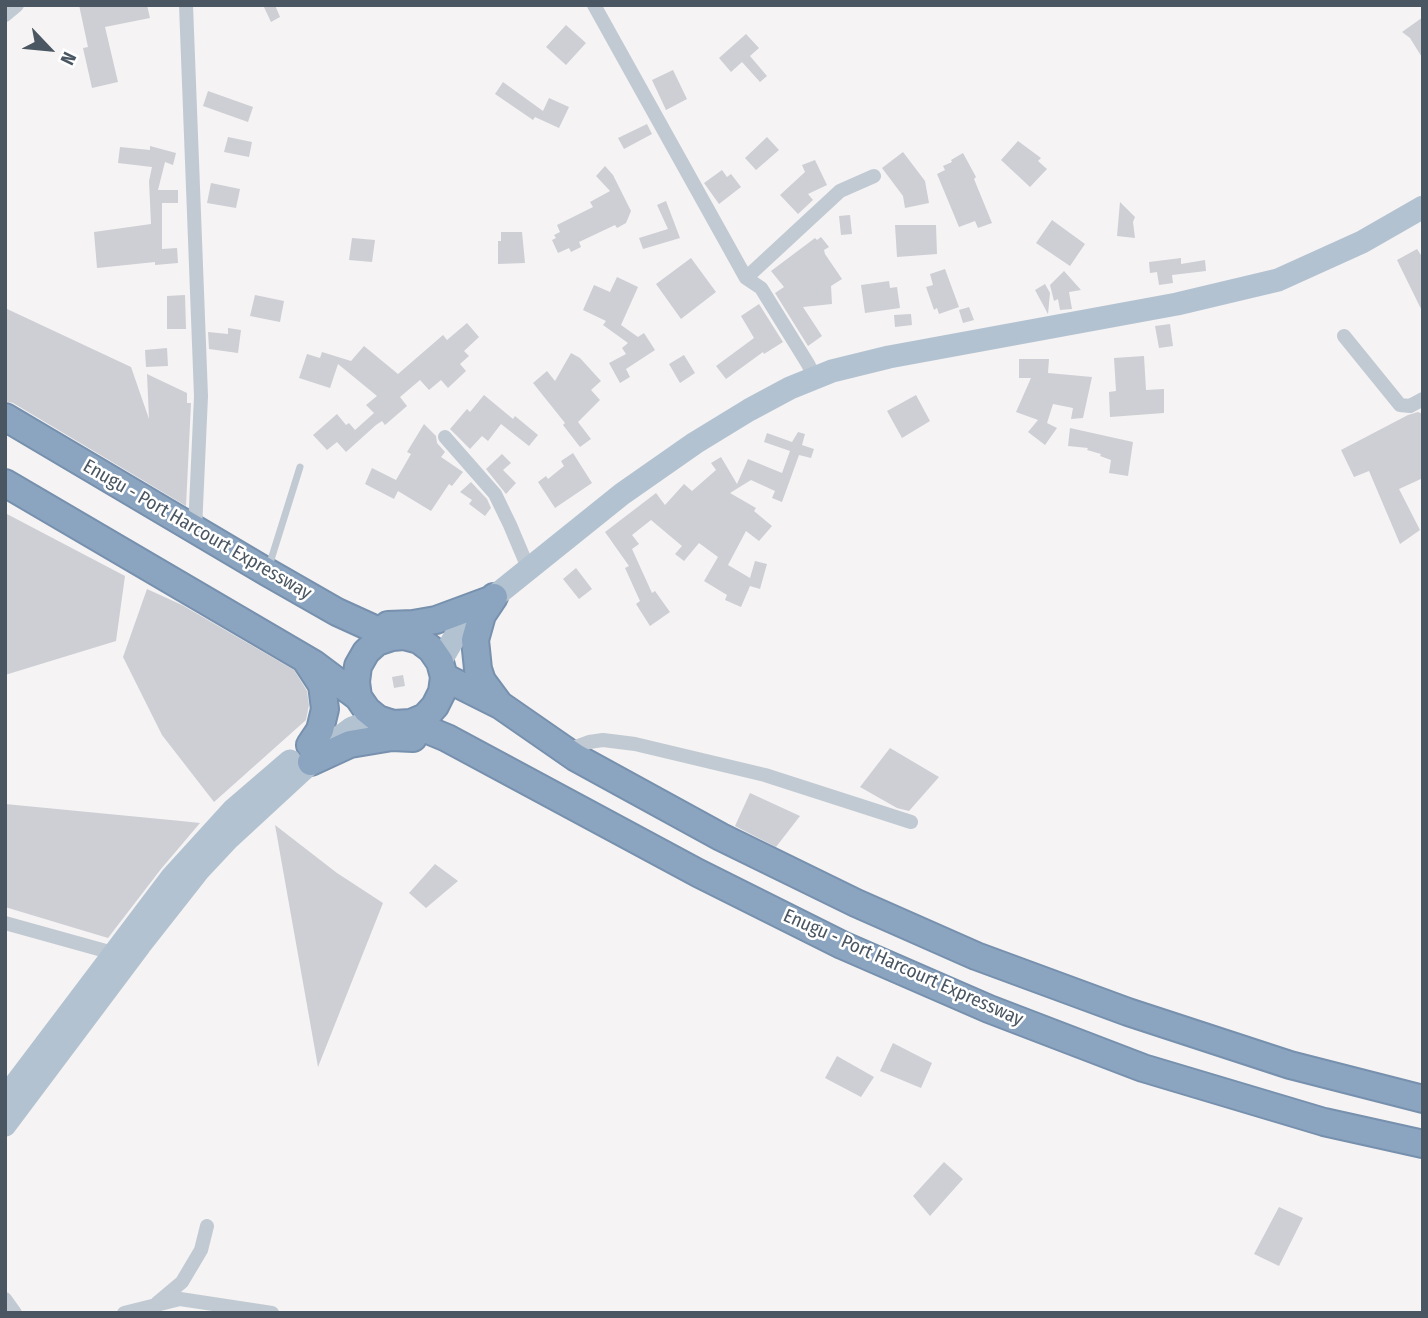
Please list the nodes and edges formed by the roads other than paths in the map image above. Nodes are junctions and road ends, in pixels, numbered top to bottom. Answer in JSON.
{"nodes":[{"id":1,"x":16,"y":5,"type":"edge"},
{"id":2,"x":186,"y":5,"type":"edge"},
{"id":3,"x":594,"y":5,"type":"edge"},
{"id":4,"x":5,"y":15,"type":"edge"},
{"id":5,"x":874,"y":176,"type":"dead end"},
{"id":6,"x":1423,"y":207,"type":"edge"},
{"id":7,"x":746,"y":278,"type":"junction"},
{"id":8,"x":1343,"y":335,"type":"dead end"},
{"id":9,"x":815,"y":378,"type":"junction"},
{"id":10,"x":1423,"y":399,"type":"edge"},
{"id":11,"x":5,"y":418,"type":"edge"},
{"id":12,"x":445,"y":437,"type":"dead end"},
{"id":13,"x":300,"y":467,"type":"dead end"},
{"id":14,"x":5,"y":483,"type":"edge"},
{"id":15,"x":195,"y":529,"type":"junction"},
{"id":16,"x":529,"y":570,"type":"junction"},
{"id":17,"x":267,"y":572,"type":"junction"},
{"id":18,"x":492,"y":599,"type":"junction"},
{"id":19,"x":327,"y":606,"type":"junction"},
{"id":20,"x":460,"y":628,"type":"junction"},
{"id":21,"x":392,"y":637,"type":"junction"},
{"id":22,"x":419,"y":640,"type":"junction"},
{"id":23,"x":303,"y":658,"type":"junction"},
{"id":24,"x":442,"y":669,"type":"junction"},
{"id":25,"x":358,"y":697,"type":"junction"},
{"id":26,"x":500,"y":705,"type":"junction"},
{"id":27,"x":378,"y":719,"type":"junction"},
{"id":28,"x":411,"y":723,"type":"junction"},
{"id":29,"x":565,"y":751,"type":"junction"},
{"id":30,"x":473,"y":752,"type":"junction"},
{"id":31,"x":310,"y":753,"type":"junction"},
{"id":32,"x":911,"y":822,"type":"dead end"},
{"id":33,"x":5,"y":923,"type":"edge"},
{"id":34,"x":113,"y":953,"type":"junction"},
{"id":35,"x":5,"y":1098,"type":"edge"},
{"id":36,"x":1423,"y":1099,"type":"edge"},
{"id":37,"x":5,"y":1125,"type":"edge"},
{"id":38,"x":1423,"y":1144,"type":"edge"},
{"id":39,"x":206,"y":1226,"type":"dead end"},
{"id":40,"x":5,"y":1299,"type":"edge"},
{"id":41,"x":156,"y":1304,"type":"junction"},
{"id":42,"x":15,"y":1313,"type":"edge"},
{"id":43,"x":124,"y":1313,"type":"edge"},
{"id":44,"x":272,"y":1313,"type":"edge"}],
"edges":[{"from":1,"to":4,"type":"street"},
{"from":2,"to":15,"type":"street"},
{"from":3,"to":7,"type":"street"},
{"from":5,"to":7,"type":"street"},
{"from":6,"to":9,"type":"main road"},
{"from":7,"to":9,"type":"street"},
{"from":8,"to":10,"type":"street"},
{"from":9,"to":16,"type":"main road"},
{"from":11,"to":15,"type":"highway","name":"Enugu - Port Harcourt Expressway"},
{"from":12,"to":16,"type":"street"},
{"from":13,"to":17,"type":"lane"},
{"from":14,"to":23,"type":"highway"},
{"from":15,"to":17,"type":"highway","name":"Enugu - Port Harcourt Expressway"},
{"from":16,"to":18,"type":"main road"},
{"from":17,"to":19,"type":"highway","name":"Enugu - Port Harcourt Expressway"},
{"from":18,"to":19,"type":"highway"},
{"from":18,"to":20,"type":"main road"},
{"from":18,"to":26,"type":"highway"},
{"from":19,"to":21,"type":"highway","name":"Enugu - Port Harcourt Expressway"},
{"from":20,"to":22,"type":"main road"},
{"from":20,"to":24,"type":"main road"},
{"from":21,"to":22,"type":"highway"},
{"from":21,"to":25,"type":"highway"},
{"from":22,"to":24,"type":"highway"},
{"from":23,"to":25,"type":"highway"},
{"from":23,"to":31,"type":"highway"},
{"from":24,"to":26,"type":"highway"},
{"from":24,"to":28,"type":"highway"},
{"from":25,"to":27,"type":"highway"},
{"from":25,"to":31,"type":"main road"},
{"from":26,"to":29,"type":"highway"},
{"from":27,"to":28,"type":"highway"},
{"from":27,"to":31,"type":"main road"},
{"from":28,"to":30,"type":"highway","name":"Enugu - Port Harcourt Expressway"},
{"from":29,"to":32,"type":"street"},
{"from":29,"to":36,"type":"highway"},
{"from":30,"to":31,"type":"highway"},
{"from":30,"to":38,"type":"highway","name":"Enugu - Port Harcourt Expressway"},
{"from":31,"to":34,"type":"main road"},
{"from":31,"to":37,"type":"main road"},
{"from":33,"to":34,"type":"street"},
{"from":34,"to":35,"type":"main road"},
{"from":39,"to":41,"type":"street"},
{"from":40,"to":42,"type":"street"},
{"from":41,"to":43,"type":"street"},
{"from":41,"to":44,"type":"street"}]}
